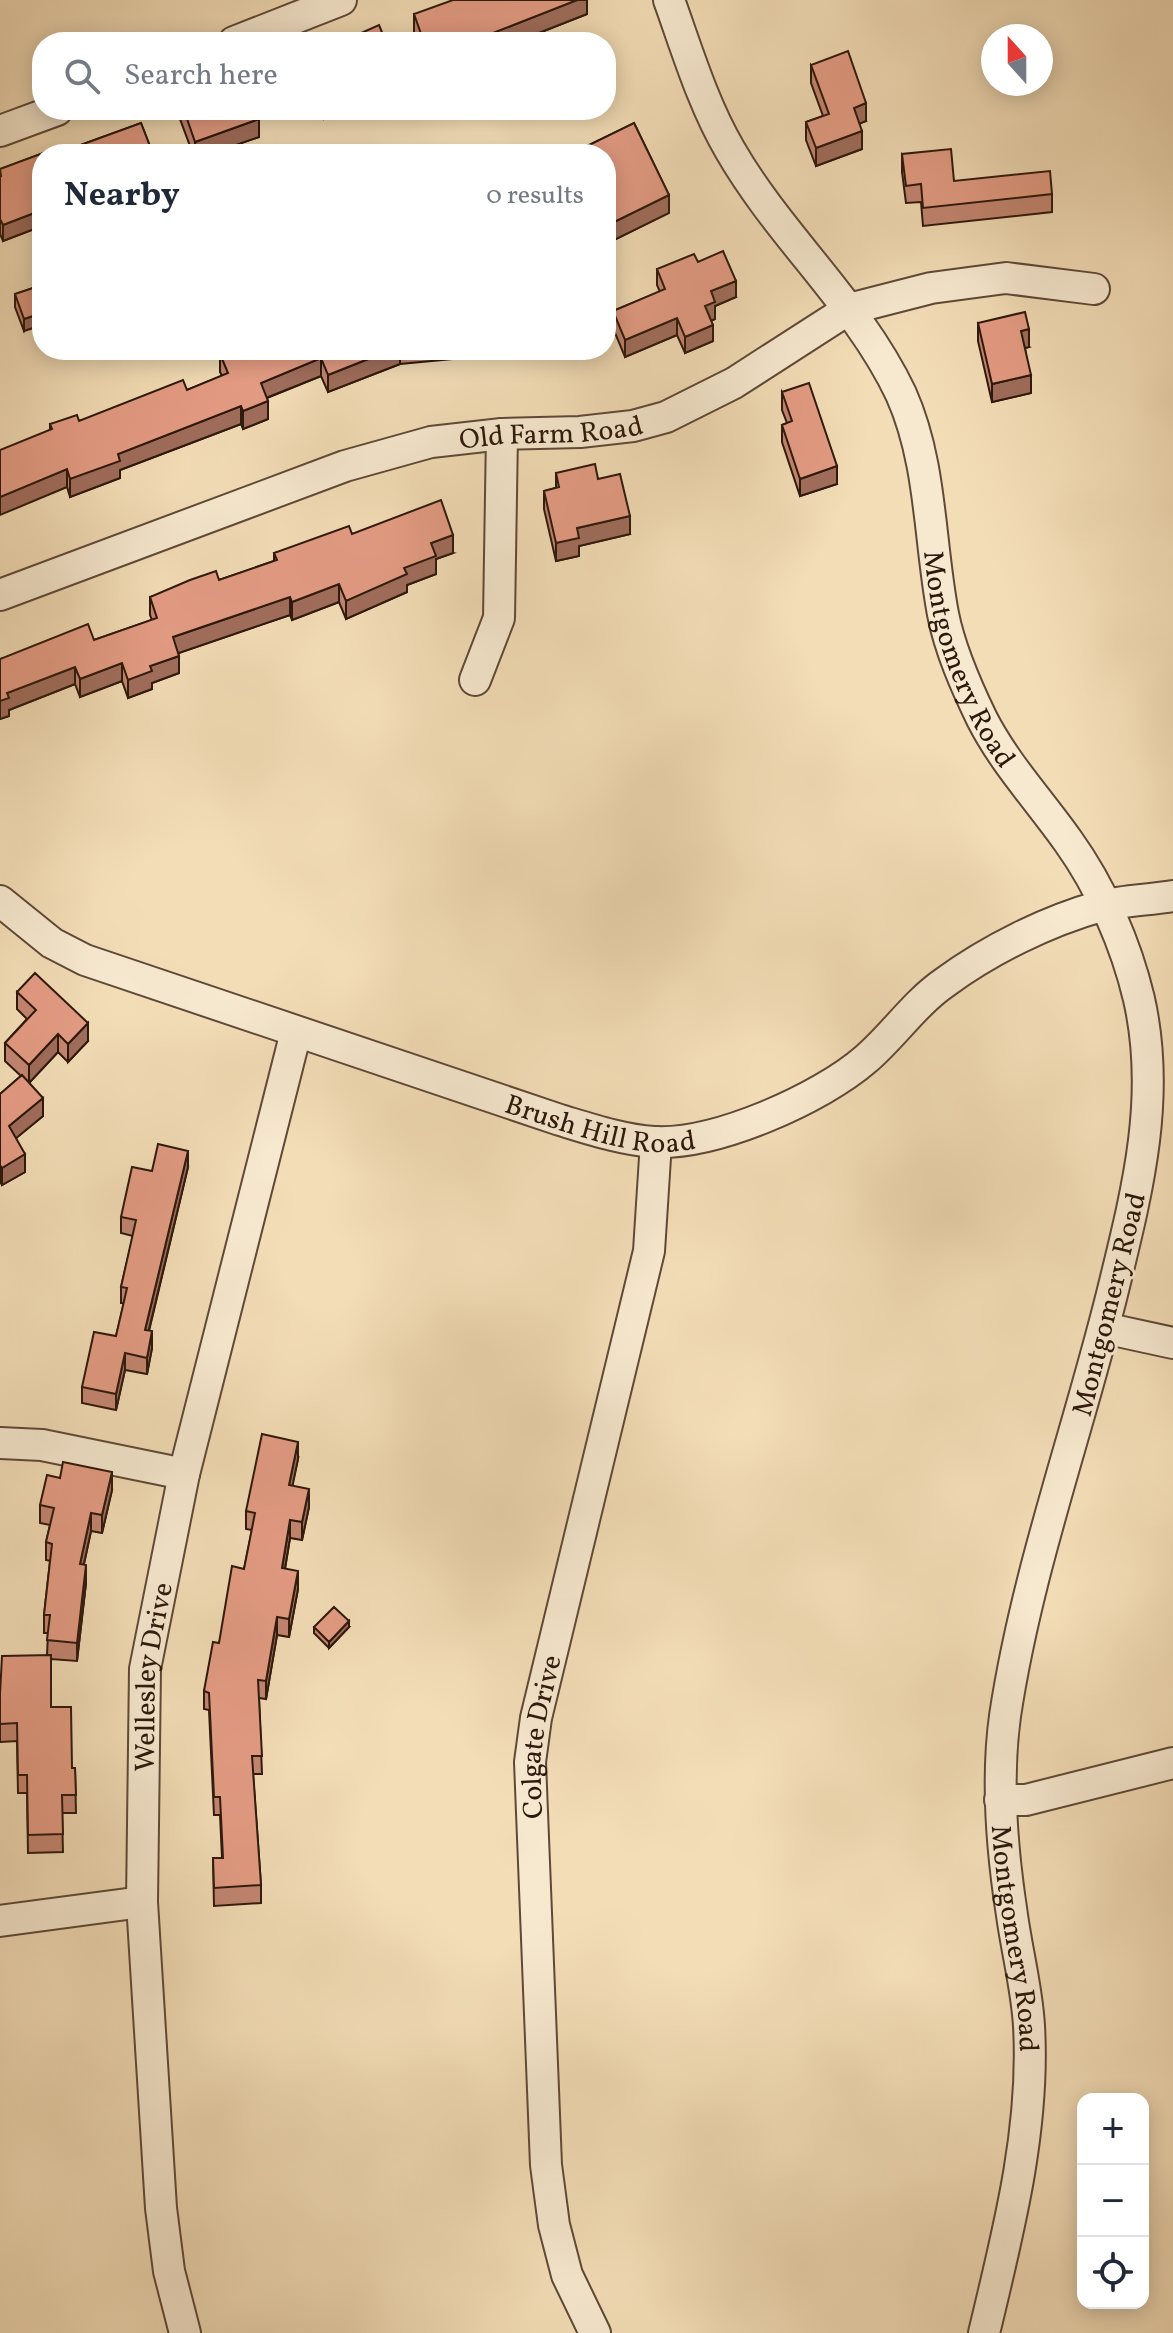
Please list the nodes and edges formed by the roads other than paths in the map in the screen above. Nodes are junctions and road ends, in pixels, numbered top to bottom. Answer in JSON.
{"nodes":[{"id":1,"x":341,"y":0,"type":"edge"},
{"id":2,"x":669,"y":0,"type":"edge"},
{"id":3,"x":307,"y":6,"type":"edge"},
{"id":4,"x":254,"y":32,"type":"edge"},
{"id":5,"x":32,"y":119,"type":"edge"},
{"id":6,"x":0,"y":131,"type":"edge"},
{"id":7,"x":1094,"y":289,"type":"dead end"},
{"id":8,"x":849,"y":309,"type":"junction"},
{"id":9,"x":502,"y":434,"type":"junction"},
{"id":10,"x":0,"y":595,"type":"edge"},
{"id":11,"x":475,"y":680,"type":"dead end"},
{"id":12,"x":1173,"y":896,"type":"edge"},
{"id":13,"x":1105,"y":905,"type":"junction"},
{"id":14,"x":4,"y":915,"type":"edge"},
{"id":15,"x":296,"y":1032,"type":"junction"},
{"id":16,"x":656,"y":1142,"type":"junction"},
{"id":17,"x":1104,"y":1328,"type":"junction"},
{"id":18,"x":1173,"y":1343,"type":"edge"},
{"id":19,"x":0,"y":1443,"type":"edge"},
{"id":20,"x":184,"y":1474,"type":"junction"},
{"id":21,"x":1173,"y":1763,"type":"edge"},
{"id":22,"x":1000,"y":1800,"type":"junction"},
{"id":23,"x":142,"y":1902,"type":"junction"},
{"id":24,"x":0,"y":1921,"type":"edge"},
{"id":25,"x":185,"y":2333,"type":"edge"},
{"id":26,"x":595,"y":2333,"type":"edge"},
{"id":27,"x":984,"y":2333,"type":"edge"}],
"edges":[{"from":1,"to":3,"type":"street"},
{"from":2,"to":8,"type":"street","name":"Montgomery Road"},
{"from":3,"to":4,"type":"street"},
{"from":5,"to":6,"type":"street"},
{"from":7,"to":8,"type":"street","name":"Old Farm Road"},
{"from":8,"to":9,"type":"street","name":"Old Farm Road"},
{"from":8,"to":13,"type":"street","name":"Montgomery Road"},
{"from":9,"to":10,"type":"street","name":"Old Farm Road"},
{"from":9,"to":11,"type":"street"},
{"from":12,"to":13,"type":"street","name":"Brush Hill Road"},
{"from":13,"to":16,"type":"street","name":"Brush Hill Road"},
{"from":13,"to":17,"type":"street","name":"Montgomery Road"},
{"from":14,"to":15,"type":"street","name":"Brush Hill Road"},
{"from":15,"to":16,"type":"street","name":"Brush Hill Road"},
{"from":15,"to":20,"type":"street","name":"Wellesley Drive"},
{"from":16,"to":26,"type":"street","name":"Colgate Drive"},
{"from":17,"to":18,"type":"street"},
{"from":17,"to":22,"type":"street","name":"Montgomery Road"},
{"from":19,"to":20,"type":"street"},
{"from":20,"to":23,"type":"street","name":"Wellesley Drive"},
{"from":21,"to":22,"type":"street"},
{"from":22,"to":27,"type":"street","name":"Montgomery Road"},
{"from":23,"to":24,"type":"street"},
{"from":23,"to":25,"type":"street","name":"Wellesley Drive"}]}
